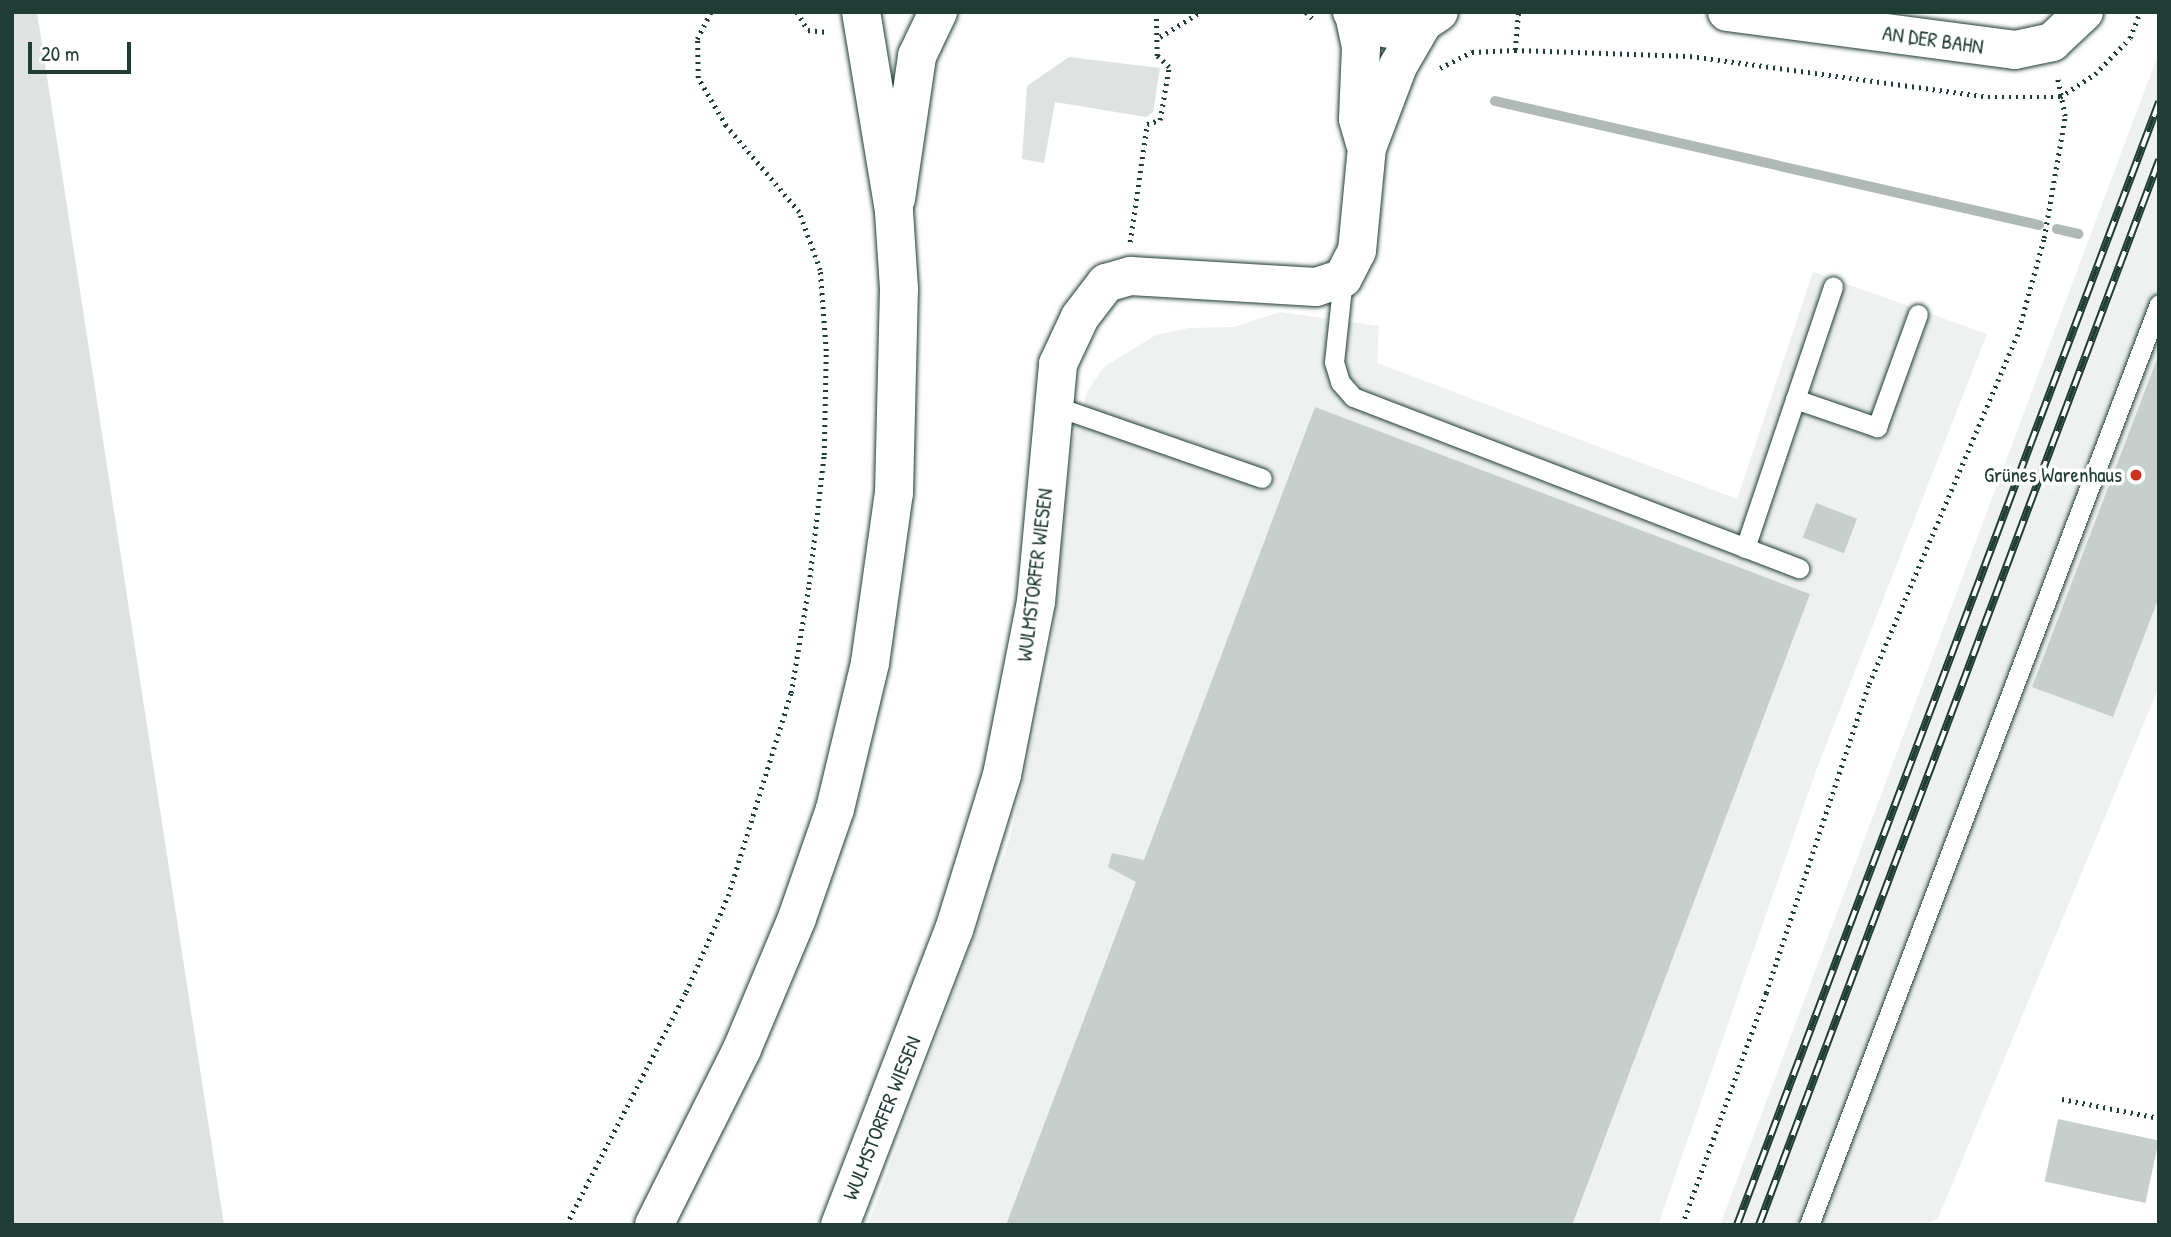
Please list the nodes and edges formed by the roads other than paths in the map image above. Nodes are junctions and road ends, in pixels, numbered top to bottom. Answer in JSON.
{"nodes":[{"id":1,"x":861,"y":12,"type":"edge"},
{"id":2,"x":938,"y":12,"type":"edge"},
{"id":3,"x":2084,"y":12,"type":"edge"},
{"id":4,"x":1353,"y":13,"type":"edge"},
{"id":5,"x":1733,"y":13,"type":"edge"},
{"id":6,"x":1431,"y":18,"type":"edge"},
{"id":7,"x":1367,"y":148,"type":"junction"},
{"id":8,"x":894,"y":211,"type":"junction"},
{"id":9,"x":1343,"y":278,"type":"junction"},
{"id":10,"x":1833,"y":286,"type":"dead end"},
{"id":11,"x":2159,"y":304,"type":"edge"},
{"id":12,"x":1918,"y":314,"type":"dead end"},
{"id":13,"x":1795,"y":399,"type":"junction"},
{"id":14,"x":1052,"y":405,"type":"junction"},
{"id":15,"x":1262,"y":478,"type":"dead end"},
{"id":16,"x":1745,"y":548,"type":"junction"},
{"id":17,"x":1799,"y":568,"type":"dead end"},
{"id":18,"x":654,"y":1225,"type":"edge"},
{"id":19,"x":840,"y":1225,"type":"edge"},
{"id":20,"x":1809,"y":1225,"type":"edge"}],
"edges":[{"from":1,"to":8,"type":"street"},
{"from":2,"to":8,"type":"street"},
{"from":3,"to":5,"type":"street","name":"AN DER BAHN"},
{"from":4,"to":6,"type":"street"},
{"from":4,"to":7,"type":"street"},
{"from":6,"to":7,"type":"street"},
{"from":7,"to":9,"type":"street"},
{"from":8,"to":18,"type":"street"},
{"from":9,"to":14,"type":"street","name":"WULMSTORFER WIESEN"},
{"from":9,"to":16,"type":"lane"},
{"from":10,"to":13,"type":"lane"},
{"from":11,"to":20,"type":"lane"},
{"from":12,"to":13,"type":"lane"},
{"from":13,"to":16,"type":"lane"},
{"from":14,"to":15,"type":"lane"},
{"from":14,"to":19,"type":"street","name":"WULMSTORFER WIESEN"},
{"from":16,"to":17,"type":"lane"}]}
